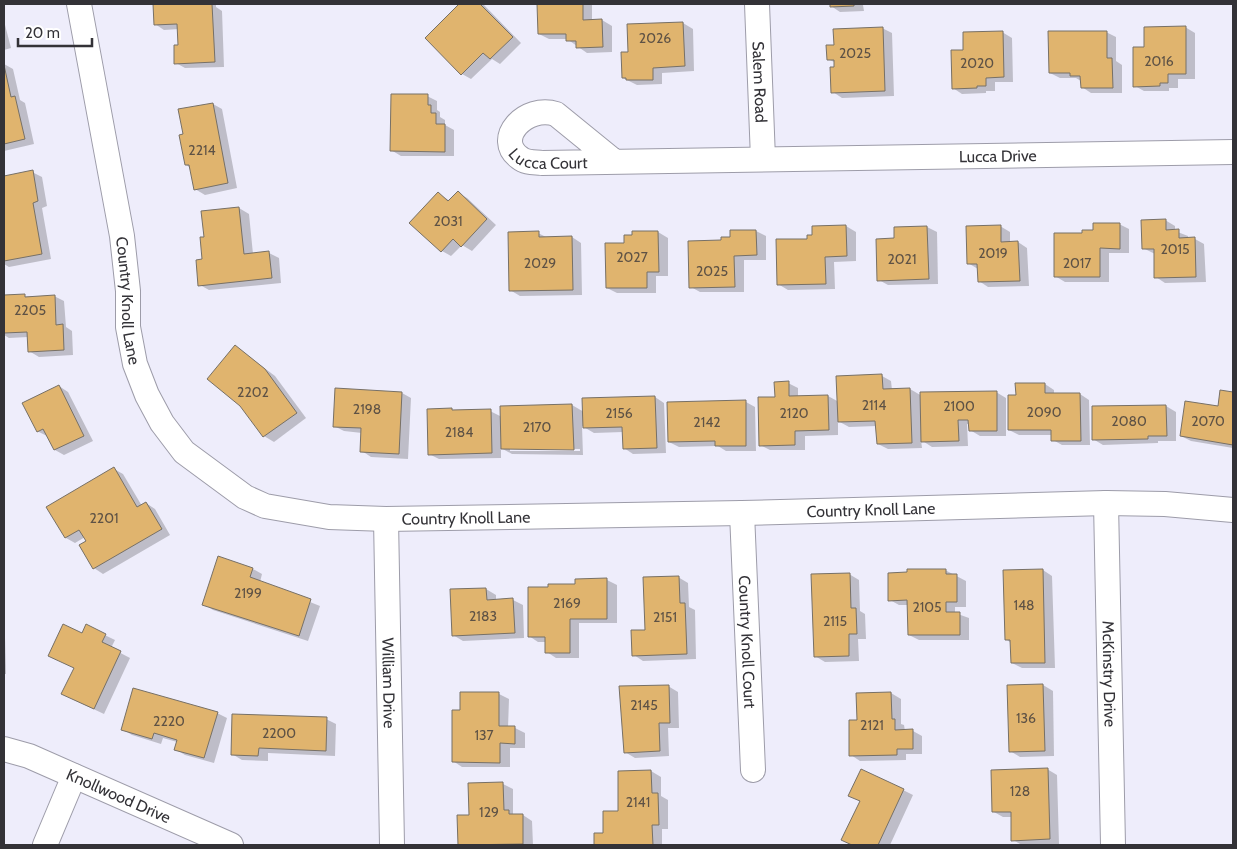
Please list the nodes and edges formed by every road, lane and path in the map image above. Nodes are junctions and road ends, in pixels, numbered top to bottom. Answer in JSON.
{"nodes":[{"id":1,"x":79,"y":4,"type":"edge"},
{"id":2,"x":757,"y":4,"type":"edge"},
{"id":3,"x":1233,"y":152,"type":"edge"},
{"id":4,"x":763,"y":159,"type":"junction"},
{"id":5,"x":615,"y":162,"type":"dead end"},
{"id":6,"x":1106,"y":503,"type":"junction"},
{"id":7,"x":1233,"y":510,"type":"edge"},
{"id":8,"x":742,"y":513,"type":"junction"},
{"id":9,"x":386,"y":519,"type":"junction"},
{"id":10,"x":4,"y":749,"type":"edge"},
{"id":11,"x":753,"y":770,"type":"dead end"},
{"id":12,"x":74,"y":776,"type":"junction"},
{"id":13,"x":45,"y":845,"type":"edge"},
{"id":14,"x":231,"y":845,"type":"edge"},
{"id":15,"x":388,"y":845,"type":"edge"},
{"id":16,"x":1114,"y":845,"type":"edge"}],
"edges":[{"from":1,"to":9,"type":"street","name":"Country Knoll Lane"},
{"from":2,"to":4,"type":"street","name":"Salem Road"},
{"from":3,"to":4,"type":"street","name":"Lucca Drive"},
{"from":4,"to":5,"type":"street","name":"Lucca Court"},
{"from":6,"to":7,"type":"street","name":"Country Knoll Lane"},
{"from":6,"to":8,"type":"street","name":"Country Knoll Lane"},
{"from":6,"to":16,"type":"street","name":"McKinstry Drive"},
{"from":8,"to":9,"type":"street","name":"Country Knoll Lane"},
{"from":8,"to":11,"type":"street","name":"Country Knoll Court"},
{"from":9,"to":15,"type":"street","name":"William Drive"},
{"from":10,"to":12,"type":"street","name":"Knollwood Drive"},
{"from":12,"to":13,"type":"street"},
{"from":12,"to":14,"type":"street","name":"Knollwood Drive"}]}
